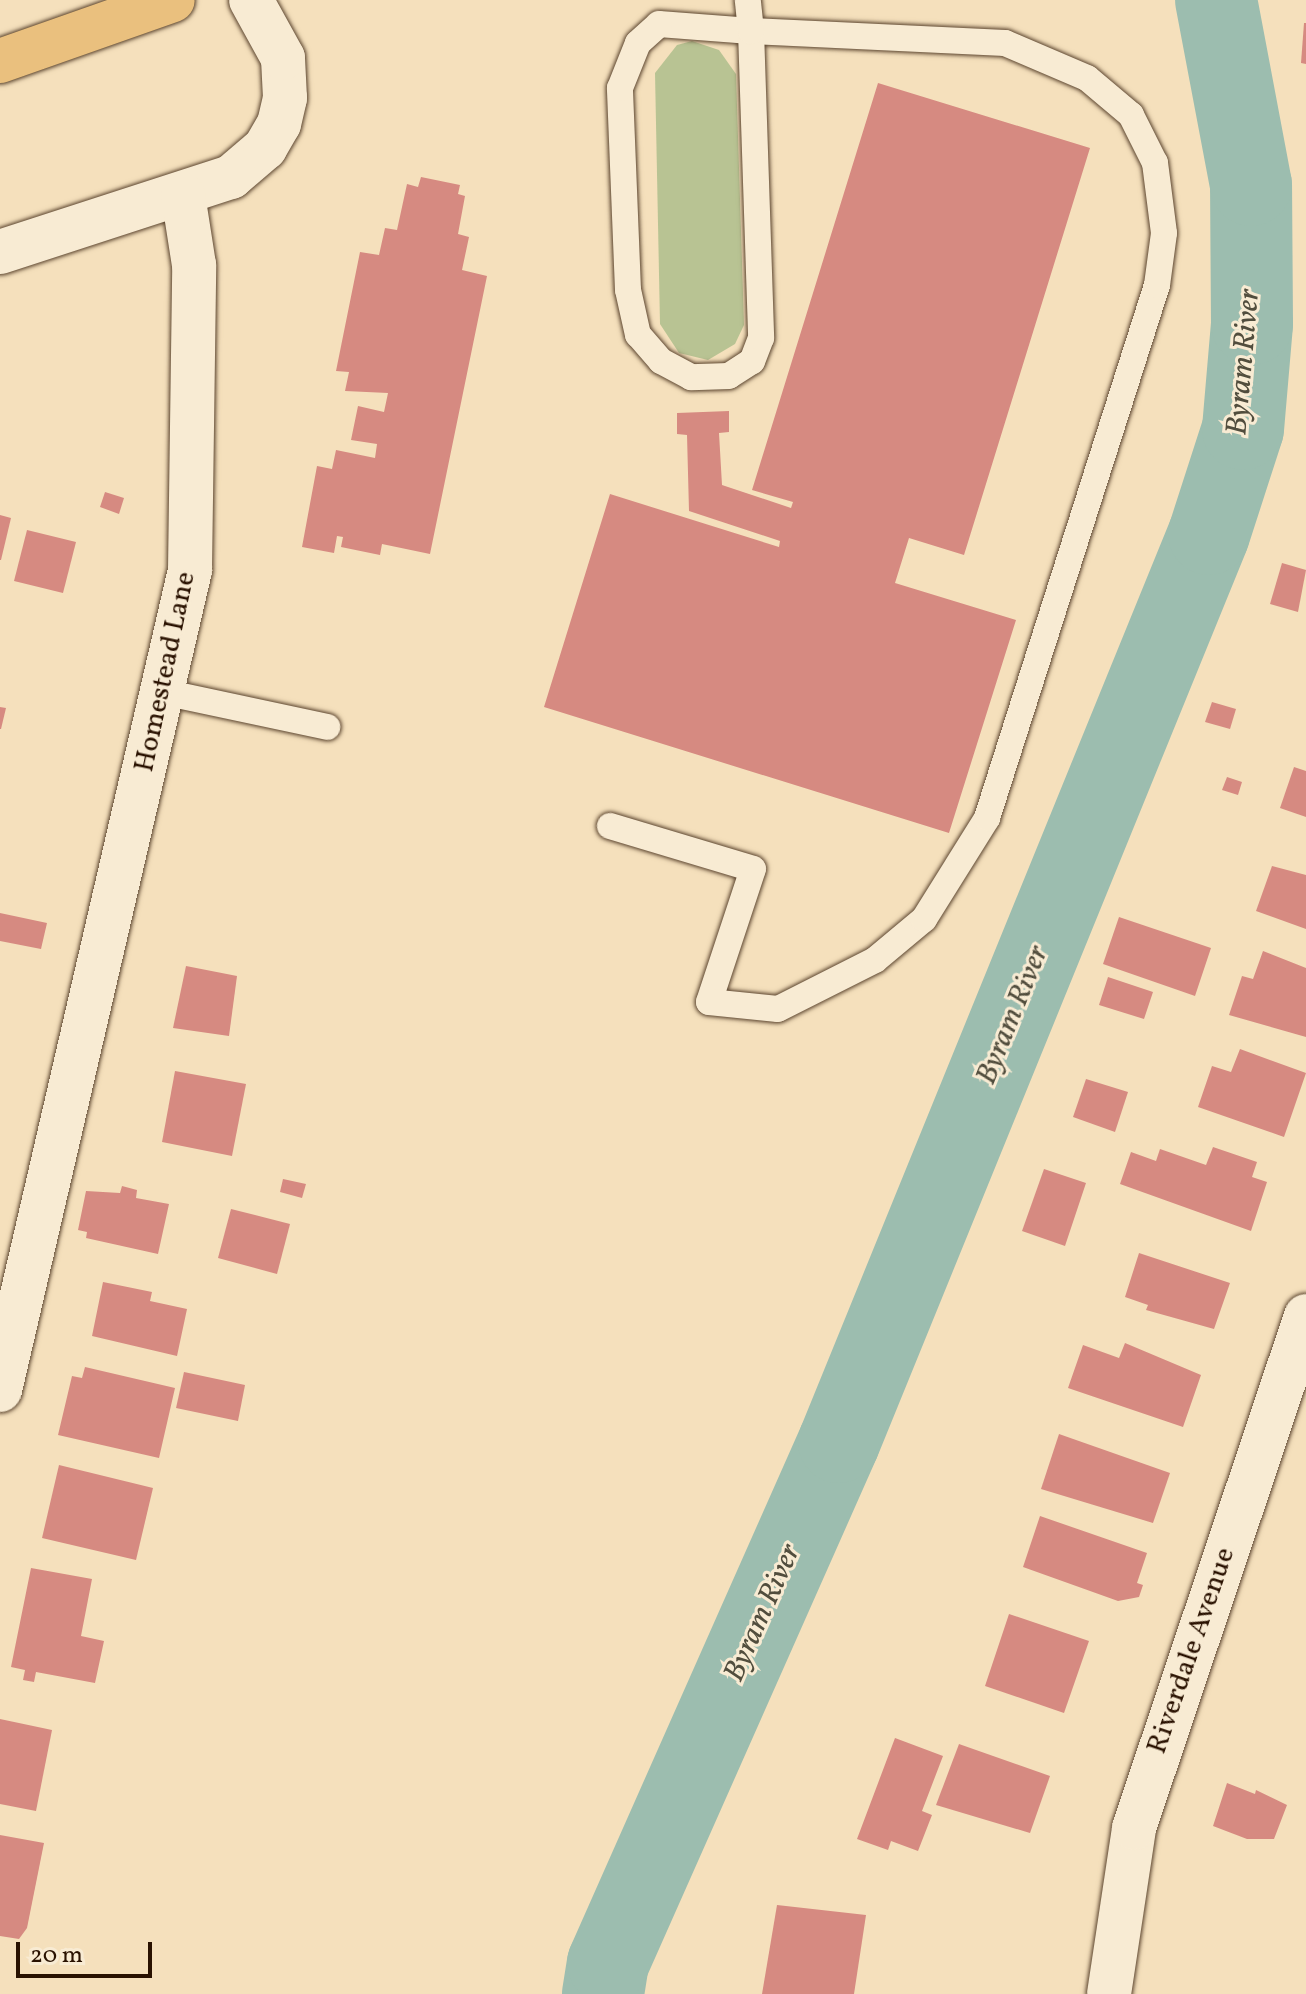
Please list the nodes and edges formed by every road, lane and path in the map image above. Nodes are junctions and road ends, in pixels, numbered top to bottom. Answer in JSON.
{"nodes":[{"id":1,"x":173,"y":0,"type":"edge"},
{"id":2,"x":251,"y":0,"type":"edge"},
{"id":3,"x":748,"y":0,"type":"edge"},
{"id":4,"x":751,"y":31,"type":"junction"},
{"id":5,"x":0,"y":61,"type":"edge"},
{"id":6,"x":183,"y":195,"type":"junction"},
{"id":7,"x":0,"y":252,"type":"edge"},
{"id":8,"x":163,"y":692,"type":"junction"},
{"id":9,"x":327,"y":727,"type":"dead end"},
{"id":10,"x":610,"y":826,"type":"dead end"},
{"id":11,"x":1306,"y":1316,"type":"edge"},
{"id":12,"x":0,"y":1390,"type":"edge"},
{"id":13,"x":1109,"y":1994,"type":"edge"}],
"edges":[{"from":1,"to":5,"type":"main road"},
{"from":2,"to":6,"type":"street"},
{"from":3,"to":4,"type":"lane"},
{"from":4,"to":4,"type":"lane"},
{"from":4,"to":10,"type":"lane"},
{"from":6,"to":7,"type":"street"},
{"from":6,"to":8,"type":"street","name":"Homestead Lane"},
{"from":8,"to":9,"type":"lane"},
{"from":8,"to":12,"type":"street","name":"Homestead Lane"},
{"from":11,"to":13,"type":"street","name":"Riverdale Avenue"}]}
